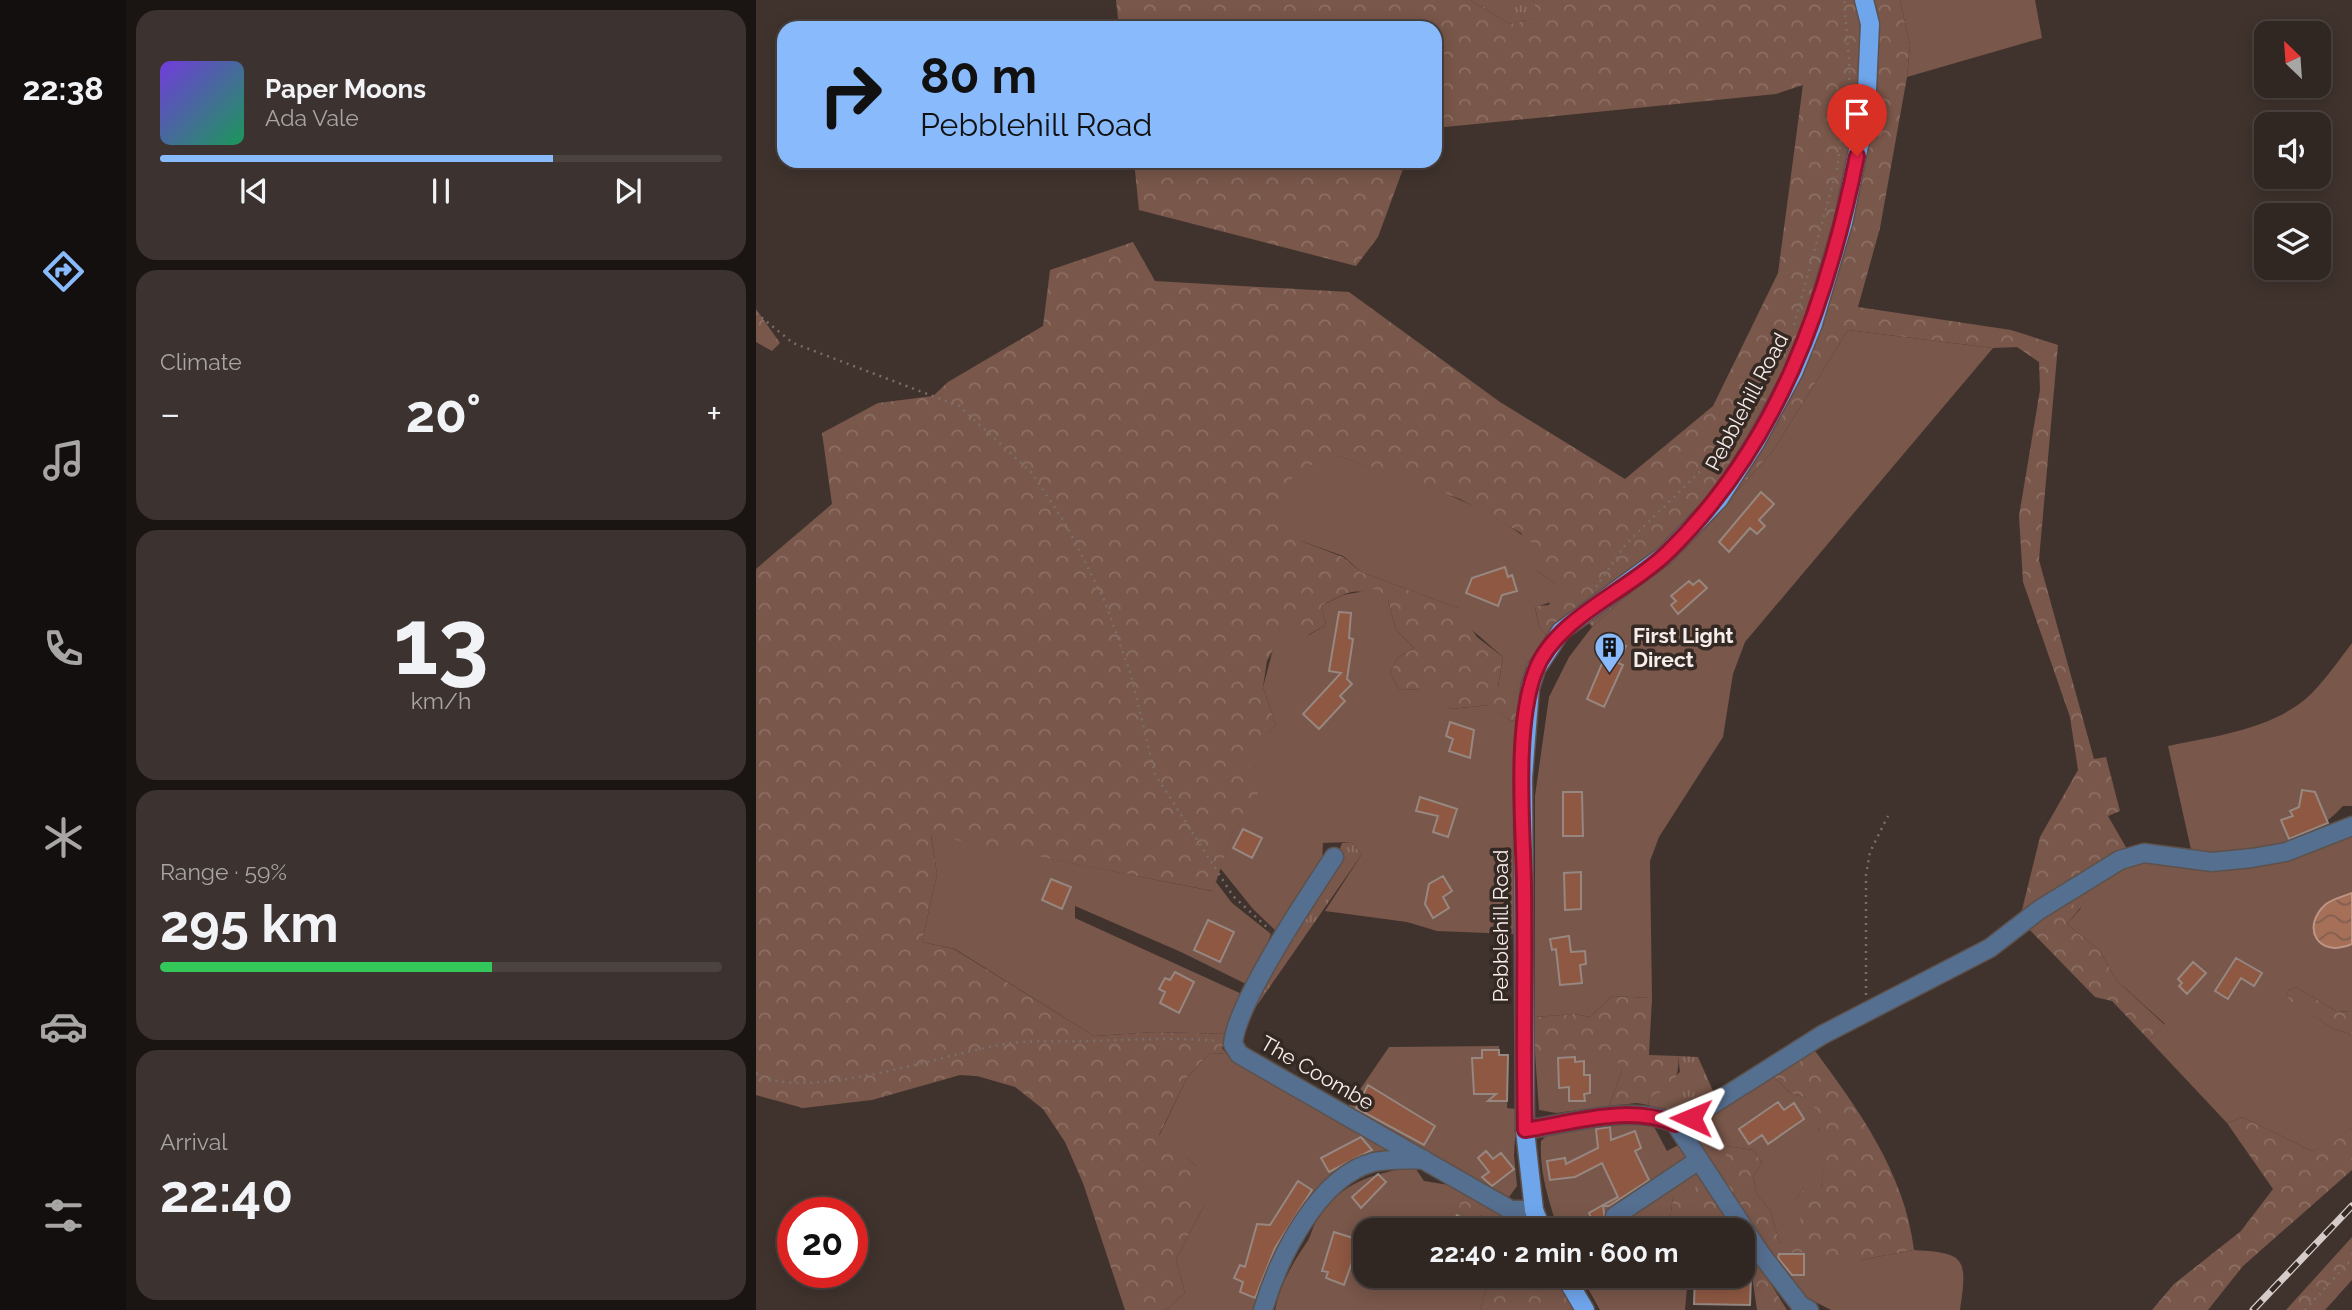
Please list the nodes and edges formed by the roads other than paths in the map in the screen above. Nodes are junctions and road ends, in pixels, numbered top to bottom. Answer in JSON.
{"nodes":[{"id":1,"x":1864,"y":0,"type":"edge"},
{"id":2,"x":2352,"y":826,"type":"edge"},
{"id":3,"x":1334,"y":857,"type":"dead end"},
{"id":4,"x":1675,"y":1124,"type":"junction"},
{"id":5,"x":1525,"y":1130,"type":"junction"},
{"id":6,"x":1423,"y":1159,"type":"junction"},
{"id":7,"x":1699,"y":1160,"type":"junction"},
{"id":8,"x":1534,"y":1210,"type":"junction"},
{"id":9,"x":1615,"y":1216,"type":"dead end"},
{"id":10,"x":1537,"y":1218,"type":"edge"},
{"id":11,"x":1572,"y":1288,"type":"edge"},
{"id":12,"x":1801,"y":1307,"type":"edge"},
{"id":13,"x":1263,"y":1310,"type":"edge"},
{"id":14,"x":1585,"y":1310,"type":"edge"}],
"edges":[{"from":1,"to":5,"type":"main road","name":"Pebblehill Road"},
{"from":2,"to":4,"type":"street"},
{"from":3,"to":6,"type":"street","name":"The Coombe"},
{"from":4,"to":5,"type":"street"},
{"from":4,"to":7,"type":"street"},
{"from":5,"to":8,"type":"main road","name":"Pebblehill Road"},
{"from":6,"to":8,"type":"street","name":"The Coombe"},
{"from":6,"to":13,"type":"street"},
{"from":7,"to":9,"type":"street"},
{"from":7,"to":12,"type":"street"},
{"from":8,"to":10,"type":"main road","name":"Pebblehill Road"},
{"from":11,"to":14,"type":"main road"}]}
